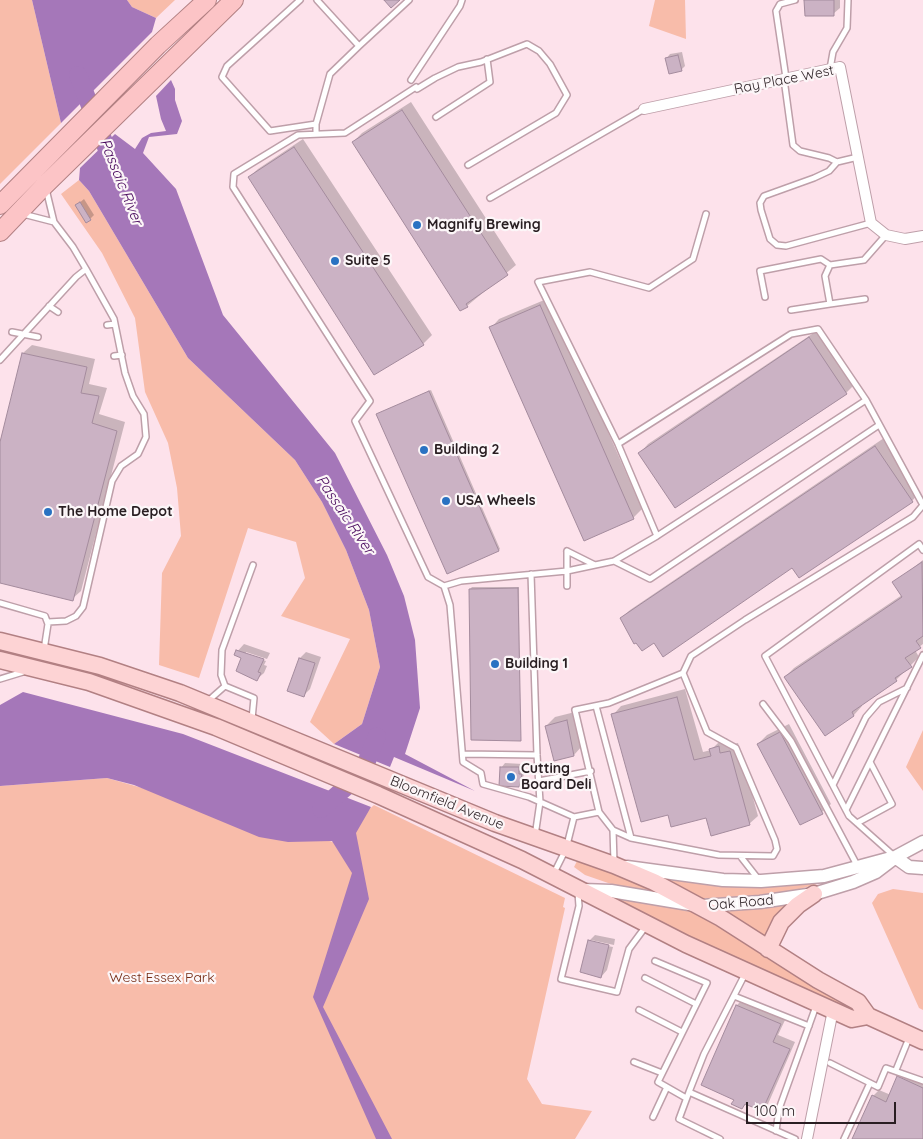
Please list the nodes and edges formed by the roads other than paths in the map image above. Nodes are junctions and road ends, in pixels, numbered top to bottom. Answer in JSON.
{"nodes":[{"id":1,"x":206,"y":0,"type":"edge"},
{"id":2,"x":234,"y":0,"type":"edge"},
{"id":3,"x":300,"y":0,"type":"edge"},
{"id":4,"x":318,"y":0,"type":"edge"},
{"id":5,"x":409,"y":0,"type":"edge"},
{"id":6,"x":462,"y":0,"type":"edge"},
{"id":7,"x":795,"y":0,"type":"edge"},
{"id":8,"x":848,"y":0,"type":"edge"},
{"id":9,"x":359,"y":46,"type":"junction"},
{"id":10,"x":487,"y":59,"type":"junction"},
{"id":11,"x":830,"y":69,"type":"junction"},
{"id":12,"x":785,"y":79,"type":"junction"},
{"id":13,"x":411,"y":80,"type":"dead end"},
{"id":14,"x":644,"y":110,"type":"joint"},
{"id":15,"x":436,"y":117,"type":"dead end"},
{"id":16,"x":316,"y":124,"type":"junction"},
{"id":17,"x":316,"y":134,"type":"junction"},
{"id":18,"x":858,"y":157,"type":"junction"},
{"id":19,"x":837,"y":162,"type":"junction"},
{"id":20,"x":468,"y":165,"type":"dead end"},
{"id":21,"x":45,"y":185,"type":"junction"},
{"id":22,"x":490,"y":198,"type":"dead end"},
{"id":23,"x":0,"y":206,"type":"edge"},
{"id":24,"x":18,"y":213,"type":"junction"},
{"id":25,"x":706,"y":214,"type":"dead end"},
{"id":26,"x":54,"y":222,"type":"junction"},
{"id":27,"x":871,"y":223,"type":"junction"},
{"id":28,"x":0,"y":232,"type":"edge"},
{"id":29,"x":886,"y":235,"type":"junction"},
{"id":30,"x":923,"y":236,"type":"edge"},
{"id":31,"x":830,"y":266,"type":"junction"},
{"id":32,"x":86,"y":269,"type":"junction"},
{"id":33,"x":765,"y":297,"type":"dead end"},
{"id":34,"x":865,"y":299,"type":"dead end"},
{"id":35,"x":830,"y":304,"type":"junction"},
{"id":36,"x":49,"y":306,"type":"junction"},
{"id":37,"x":790,"y":310,"type":"dead end"},
{"id":38,"x":58,"y":312,"type":"dead end"},
{"id":39,"x":115,"y":324,"type":"junction"},
{"id":40,"x":107,"y":325,"type":"dead end"},
{"id":41,"x":12,"y":332,"type":"dead end"},
{"id":42,"x":23,"y":334,"type":"junction"},
{"id":43,"x":38,"y":337,"type":"dead end"},
{"id":44,"x":122,"y":355,"type":"junction"},
{"id":45,"x":114,"y":356,"type":"dead end"},
{"id":46,"x":0,"y":360,"type":"edge"},
{"id":47,"x":866,"y":400,"type":"junction"},
{"id":48,"x":879,"y":425,"type":"junction"},
{"id":49,"x":618,"y":444,"type":"junction"},
{"id":50,"x":657,"y":536,"type":"junction"},
{"id":51,"x":923,"y":550,"type":"edge"},
{"id":52,"x":614,"y":561,"type":"junction"},
{"id":53,"x":595,"y":565,"type":"junction"},
{"id":54,"x":253,"y":566,"type":"dead end"},
{"id":55,"x":567,"y":571,"type":"junction"},
{"id":56,"x":532,"y":574,"type":"junction"},
{"id":57,"x":444,"y":586,"type":"junction"},
{"id":58,"x":567,"y":586,"type":"dead end"},
{"id":59,"x":0,"y":603,"type":"edge"},
{"id":60,"x":48,"y":622,"type":"junction"},
{"id":61,"x":0,"y":641,"type":"edge"},
{"id":62,"x":44,"y":650,"type":"junction"},
{"id":63,"x":923,"y":655,"type":"edge"},
{"id":64,"x":0,"y":660,"type":"edge"},
{"id":65,"x":42,"y":669,"type":"junction"},
{"id":66,"x":683,"y":673,"type":"junction"},
{"id":67,"x":0,"y":680,"type":"edge"},
{"id":68,"x":225,"y":686,"type":"junction"},
{"id":69,"x":907,"y":688,"type":"junction"},
{"id":70,"x":206,"y":703,"type":"junction"},
{"id":71,"x":763,"y":704,"type":"dead end"},
{"id":72,"x":596,"y":706,"type":"junction"},
{"id":73,"x":252,"y":722,"type":"junction"},
{"id":74,"x":463,"y":754,"type":"junction"},
{"id":75,"x":537,"y":755,"type":"junction"},
{"id":76,"x":870,"y":762,"type":"junction"},
{"id":77,"x":591,"y":771,"type":"junction"},
{"id":78,"x":539,"y":781,"type":"junction"},
{"id":79,"x":833,"y":785,"type":"junction"},
{"id":80,"x":540,"y":802,"type":"junction"},
{"id":81,"x":846,"y":810,"type":"junction"},
{"id":82,"x":599,"y":812,"type":"junction"},
{"id":83,"x":574,"y":817,"type":"junction"},
{"id":84,"x":857,"y":824,"type":"junction"},
{"id":85,"x":613,"y":830,"type":"junction"},
{"id":86,"x":535,"y":838,"type":"junction"},
{"id":87,"x":631,"y":838,"type":"junction"},
{"id":88,"x":923,"y":842,"type":"edge"},
{"id":89,"x":566,"y":849,"type":"junction"},
{"id":90,"x":741,"y":857,"type":"junction"},
{"id":91,"x":895,"y":857,"type":"junction"},
{"id":92,"x":614,"y":865,"type":"junction"},
{"id":93,"x":858,"y":867,"type":"junction"},
{"id":94,"x":923,"y":868,"type":"edge"},
{"id":95,"x":552,"y":876,"type":"junction"},
{"id":96,"x":761,"y":882,"type":"junction"},
{"id":97,"x":578,"y":890,"type":"junction"},
{"id":98,"x":814,"y":894,"type":"junction"},
{"id":99,"x":701,"y":906,"type":"junction"},
{"id":100,"x":647,"y":925,"type":"junction"},
{"id":101,"x":768,"y":949,"type":"junction"},
{"id":102,"x":655,"y":961,"type":"dead end"},
{"id":103,"x":746,"y":971,"type":"junction"},
{"id":104,"x":645,"y":978,"type":"dead end"},
{"id":105,"x":734,"y":996,"type":"junction"},
{"id":106,"x":817,"y":1003,"type":"junction"},
{"id":107,"x":696,"y":1004,"type":"junction"},
{"id":108,"x":639,"y":1010,"type":"dead end"},
{"id":109,"x":833,"y":1010,"type":"junction"},
{"id":110,"x":868,"y":1016,"type":"junction"},
{"id":111,"x":809,"y":1026,"type":"junction"},
{"id":112,"x":682,"y":1032,"type":"junction"},
{"id":113,"x":917,"y":1038,"type":"edge"},
{"id":114,"x":634,"y":1062,"type":"dead end"},
{"id":115,"x":830,"y":1063,"type":"dead end"},
{"id":116,"x":896,"y":1070,"type":"junction"},
{"id":117,"x":662,"y":1073,"type":"junction"},
{"id":118,"x":923,"y":1081,"type":"edge"},
{"id":119,"x":870,"y":1083,"type":"junction"},
{"id":120,"x":667,"y":1088,"type":"junction"},
{"id":121,"x":688,"y":1095,"type":"junction"},
{"id":122,"x":653,"y":1117,"type":"dead end"},
{"id":123,"x":776,"y":1131,"type":"junction"},
{"id":124,"x":720,"y":1139,"type":"edge"},
{"id":125,"x":795,"y":1139,"type":"edge"},
{"id":126,"x":807,"y":1139,"type":"edge"},
{"id":127,"x":844,"y":1139,"type":"edge"}],
"edges":[{"from":1,"to":23,"type":"highway"},
{"from":2,"to":21,"type":"highway"},
{"from":3,"to":16,"type":"lane"},
{"from":4,"to":9,"type":"lane"},
{"from":5,"to":9,"type":"lane"},
{"from":6,"to":13,"type":"lane"},
{"from":7,"to":12,"type":"lane"},
{"from":8,"to":11,"type":"lane"},
{"from":9,"to":16,"type":"lane"},
{"from":10,"to":15,"type":"lane"},
{"from":10,"to":17,"type":"lane"},
{"from":10,"to":20,"type":"lane"},
{"from":11,"to":12,"type":"street","name":"Ray Place West"},
{"from":11,"to":18,"type":"street","name":"Ray Place West"},
{"from":12,"to":14,"type":"street","name":"Ray Place West"},
{"from":12,"to":19,"type":"lane"},
{"from":14,"to":22,"type":"lane"},
{"from":16,"to":17,"type":"lane"},
{"from":17,"to":57,"type":"lane"},
{"from":18,"to":19,"type":"lane"},
{"from":18,"to":27,"type":"street","name":"Ray Place West"},
{"from":19,"to":27,"type":"lane"},
{"from":21,"to":24,"type":"highway"},
{"from":21,"to":26,"type":"lane"},
{"from":24,"to":26,"type":"lane"},
{"from":24,"to":28,"type":"highway"},
{"from":25,"to":49,"type":"lane"},
{"from":26,"to":32,"type":"lane"},
{"from":27,"to":29,"type":"street"},
{"from":29,"to":30,"type":"street"},
{"from":29,"to":31,"type":"lane"},
{"from":31,"to":33,"type":"lane"},
{"from":31,"to":35,"type":"lane"},
{"from":32,"to":36,"type":"lane"},
{"from":32,"to":39,"type":"lane"},
{"from":34,"to":35,"type":"lane"},
{"from":35,"to":37,"type":"lane"},
{"from":36,"to":38,"type":"lane"},
{"from":36,"to":42,"type":"lane"},
{"from":39,"to":40,"type":"lane"},
{"from":39,"to":44,"type":"lane"},
{"from":41,"to":42,"type":"lane"},
{"from":42,"to":43,"type":"lane"},
{"from":42,"to":46,"type":"lane"},
{"from":44,"to":45,"type":"lane"},
{"from":44,"to":60,"type":"lane"},
{"from":47,"to":48,"type":"lane"},
{"from":47,"to":49,"type":"lane"},
{"from":47,"to":50,"type":"lane"},
{"from":48,"to":52,"type":"lane"},
{"from":48,"to":66,"type":"lane"},
{"from":49,"to":50,"type":"lane"},
{"from":50,"to":52,"type":"lane"},
{"from":51,"to":79,"type":"lane"},
{"from":52,"to":53,"type":"lane"},
{"from":53,"to":55,"type":"lane"},
{"from":53,"to":55,"type":"lane"},
{"from":54,"to":68,"type":"lane"},
{"from":55,"to":56,"type":"lane"},
{"from":55,"to":58,"type":"lane"},
{"from":56,"to":57,"type":"lane"},
{"from":56,"to":75,"type":"lane"},
{"from":57,"to":74,"type":"lane"},
{"from":59,"to":60,"type":"lane"},
{"from":60,"to":62,"type":"lane"},
{"from":61,"to":62,"type":"main road","name":"Bloomfield Avenue"},
{"from":62,"to":65,"type":"main road"},
{"from":62,"to":70,"type":"main road","name":"Bloomfield Avenue"},
{"from":63,"to":69,"type":"lane"},
{"from":64,"to":65,"type":"main road","name":"Bloomfield Avenue"},
{"from":65,"to":67,"type":"lane"},
{"from":65,"to":95,"type":"main road","name":"Bloomfield Avenue"},
{"from":66,"to":72,"type":"lane"},
{"from":66,"to":90,"type":"lane"},
{"from":68,"to":70,"type":"lane"},
{"from":68,"to":73,"type":"lane"},
{"from":69,"to":76,"type":"lane"},
{"from":69,"to":79,"type":"lane"},
{"from":70,"to":73,"type":"main road","name":"Bloomfield Avenue"},
{"from":71,"to":93,"type":"lane"},
{"from":72,"to":77,"type":"lane"},
{"from":72,"to":87,"type":"lane"},
{"from":73,"to":86,"type":"main road","name":"Bloomfield Avenue"},
{"from":74,"to":75,"type":"lane"},
{"from":74,"to":80,"type":"lane"},
{"from":75,"to":78,"type":"lane"},
{"from":76,"to":81,"type":"lane"},
{"from":76,"to":84,"type":"lane"},
{"from":77,"to":78,"type":"lane"},
{"from":77,"to":82,"type":"lane"},
{"from":78,"to":80,"type":"lane"},
{"from":79,"to":81,"type":"lane"},
{"from":80,"to":83,"type":"lane"},
{"from":80,"to":86,"type":"lane"},
{"from":81,"to":84,"type":"lane"},
{"from":82,"to":83,"type":"lane"},
{"from":82,"to":85,"type":"lane"},
{"from":83,"to":89,"type":"lane"},
{"from":84,"to":91,"type":"lane"},
{"from":85,"to":87,"type":"lane"},
{"from":85,"to":92,"type":"lane"},
{"from":86,"to":89,"type":"main road","name":"Bloomfield Avenue"},
{"from":87,"to":90,"type":"lane"},
{"from":88,"to":91,"type":"street","name":"Oak Road"},
{"from":89,"to":92,"type":"main road","name":"Bloomfield Avenue"},
{"from":89,"to":95,"type":"lane"},
{"from":90,"to":96,"type":"lane"},
{"from":91,"to":93,"type":"street","name":"Oak Road"},
{"from":91,"to":94,"type":"street"},
{"from":91,"to":98,"type":"street","name":"Oak Road"},
{"from":92,"to":96,"type":"street","name":"Oak Road"},
{"from":92,"to":99,"type":"main road","name":"Bloomfield Avenue"},
{"from":93,"to":96,"type":"street","name":"Oak Road"},
{"from":95,"to":97,"type":"main road","name":"Bloomfield Avenue"},
{"from":97,"to":99,"type":"street","name":"Oak Road"},
{"from":97,"to":100,"type":"main road","name":"Bloomfield Avenue"},
{"from":97,"to":100,"type":"lane"},
{"from":98,"to":99,"type":"street","name":"Oak Road"},
{"from":98,"to":101,"type":"main road"},
{"from":99,"to":101,"type":"main road","name":"Bloomfield Avenue"},
{"from":100,"to":103,"type":"main road","name":"Bloomfield Avenue"},
{"from":101,"to":110,"type":"main road","name":"Bloomfield Avenue"},
{"from":102,"to":107,"type":"lane"},
{"from":103,"to":105,"type":"lane"},
{"from":103,"to":106,"type":"main road","name":"Bloomfield Avenue"},
{"from":104,"to":107,"type":"lane"},
{"from":105,"to":111,"type":"lane"},
{"from":105,"to":121,"type":"lane"},
{"from":106,"to":109,"type":"main road","name":"Bloomfield Avenue"},
{"from":106,"to":111,"type":"lane"},
{"from":107,"to":112,"type":"lane"},
{"from":108,"to":112,"type":"lane"},
{"from":109,"to":110,"type":"main road","name":"Bloomfield Avenue"},
{"from":109,"to":126,"type":"street"},
{"from":110,"to":113,"type":"main road","name":"Bloomfield Avenue"},
{"from":111,"to":123,"type":"lane"},
{"from":112,"to":117,"type":"lane"},
{"from":113,"to":116,"type":"lane"},
{"from":114,"to":117,"type":"lane"},
{"from":115,"to":119,"type":"lane"},
{"from":116,"to":118,"type":"lane"},
{"from":116,"to":119,"type":"lane"},
{"from":117,"to":120,"type":"lane"},
{"from":119,"to":127,"type":"lane"},
{"from":120,"to":121,"type":"lane"},
{"from":120,"to":122,"type":"lane"},
{"from":121,"to":123,"type":"lane"},
{"from":121,"to":124,"type":"lane"},
{"from":123,"to":125,"type":"lane"}]}
